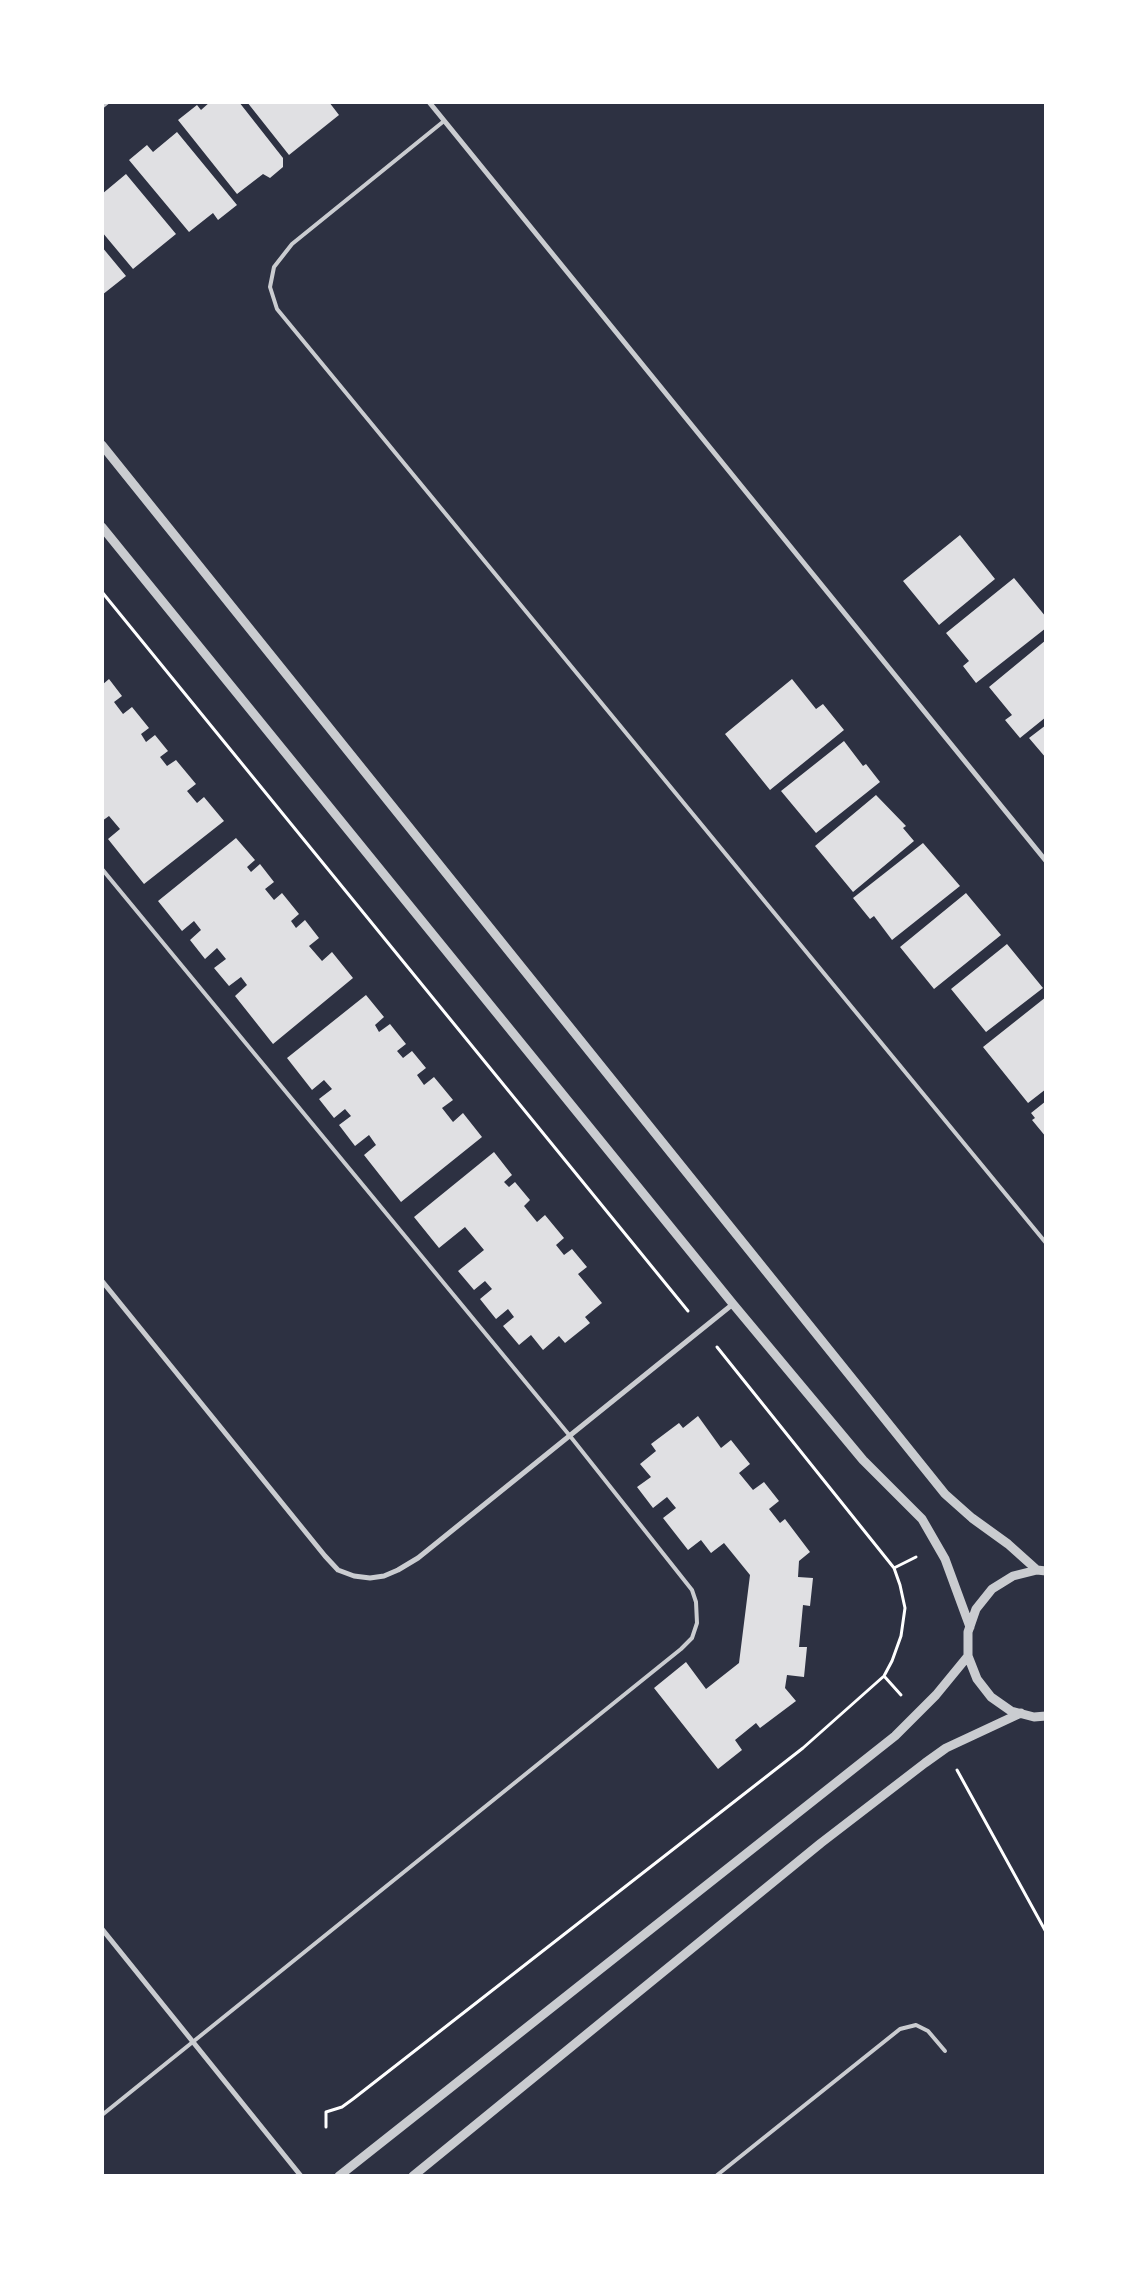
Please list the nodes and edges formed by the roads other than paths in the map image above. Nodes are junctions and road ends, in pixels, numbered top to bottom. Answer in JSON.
{"nodes":[{"id":1,"x":107,"y":102,"type":"edge"},
{"id":2,"x":429,"y":102,"type":"edge"},
{"id":3,"x":102,"y":106,"type":"edge"},
{"id":4,"x":444,"y":121,"type":"junction"},
{"id":5,"x":102,"y":445,"type":"edge"},
{"id":6,"x":102,"y":527,"type":"edge"},
{"id":7,"x":1046,"y":861,"type":"edge"},
{"id":8,"x":102,"y":869,"type":"edge"},
{"id":9,"x":1046,"y":1243,"type":"edge"},
{"id":10,"x":102,"y":1281,"type":"edge"},
{"id":11,"x":733,"y":1304,"type":"junction"},
{"id":12,"x":570,"y":1436,"type":"junction"},
{"id":13,"x":1041,"y":1570,"type":"edge"},
{"id":14,"x":970,"y":1627,"type":"junction"},
{"id":15,"x":968,"y":1656,"type":"junction"},
{"id":16,"x":1021,"y":1713,"type":"junction"},
{"id":17,"x":1046,"y":1716,"type":"edge"},
{"id":18,"x":102,"y":1929,"type":"edge"},
{"id":19,"x":194,"y":2042,"type":"junction"},
{"id":20,"x":945,"y":2050,"type":"dead end"},
{"id":21,"x":102,"y":2115,"type":"edge"},
{"id":22,"x":301,"y":2176,"type":"edge"},
{"id":23,"x":339,"y":2176,"type":"edge"},
{"id":24,"x":413,"y":2176,"type":"edge"},
{"id":25,"x":716,"y":2176,"type":"edge"}],
"edges":[{"from":1,"to":3,"type":"street"},
{"from":2,"to":4,"type":"street"},
{"from":4,"to":7,"type":"street"},
{"from":4,"to":9,"type":"lane"},
{"from":5,"to":13,"type":"street"},
{"from":6,"to":11,"type":"street"},
{"from":8,"to":12,"type":"lane"},
{"from":10,"to":12,"type":"street"},
{"from":11,"to":12,"type":"street"},
{"from":11,"to":14,"type":"street"},
{"from":12,"to":19,"type":"lane"},
{"from":13,"to":14,"type":"street"},
{"from":14,"to":15,"type":"street"},
{"from":15,"to":16,"type":"street"},
{"from":15,"to":23,"type":"street"},
{"from":16,"to":17,"type":"street"},
{"from":16,"to":24,"type":"street"},
{"from":18,"to":19,"type":"street"},
{"from":19,"to":21,"type":"lane"},
{"from":19,"to":22,"type":"street"},
{"from":20,"to":25,"type":"lane"}]}
